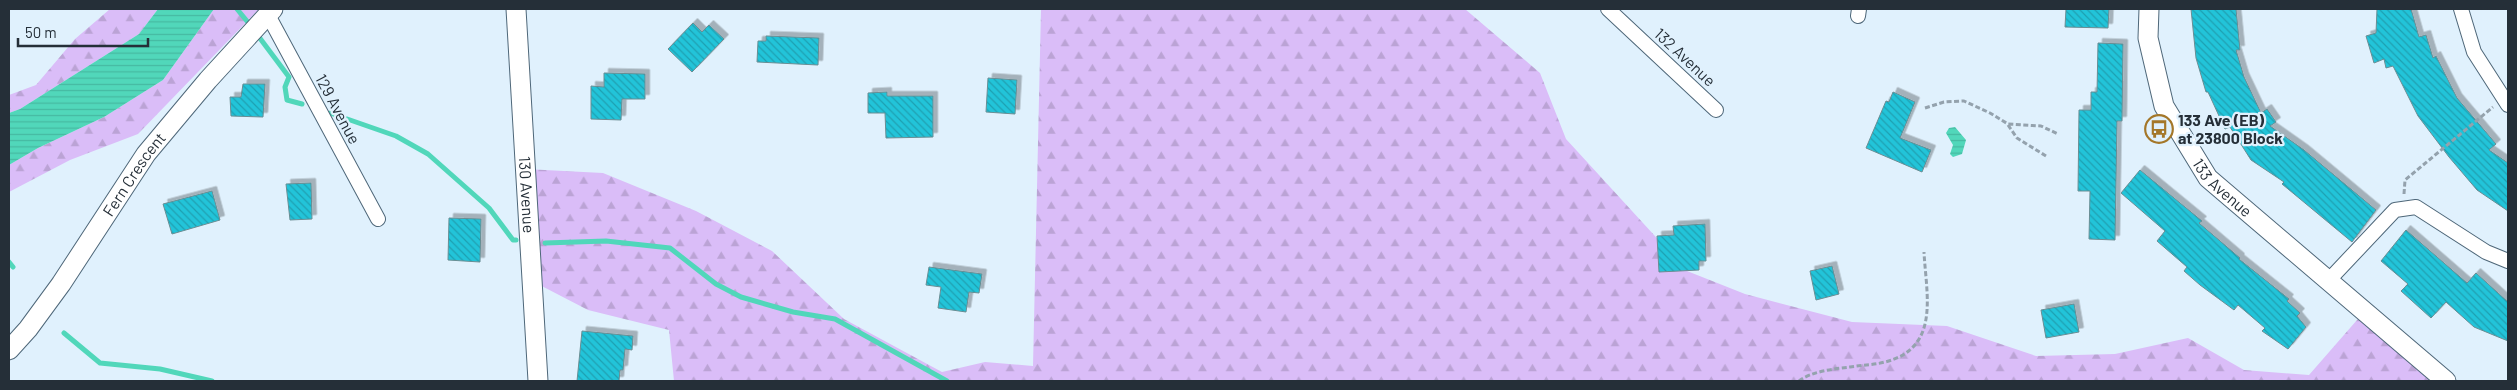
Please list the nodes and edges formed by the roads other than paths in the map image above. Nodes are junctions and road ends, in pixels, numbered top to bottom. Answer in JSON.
{"nodes":[{"id":1,"x":516,"y":9,"type":"edge"},
{"id":2,"x":1608,"y":9,"type":"edge"},
{"id":3,"x":2149,"y":9,"type":"edge"},
{"id":4,"x":2461,"y":9,"type":"edge"},
{"id":5,"x":268,"y":14,"type":"edge"},
{"id":6,"x":2502,"y":105,"type":"edge"},
{"id":7,"x":1716,"y":110,"type":"dead end"},
{"id":8,"x":378,"y":219,"type":"dead end"},
{"id":9,"x":2508,"y":261,"type":"edge"},
{"id":10,"x":2328,"y":281,"type":"junction"},
{"id":11,"x":9,"y":350,"type":"edge"},
{"id":12,"x":538,"y":381,"type":"edge"},
{"id":13,"x":2446,"y":381,"type":"edge"}],
"edges":[{"from":1,"to":12,"type":"street","name":"130 Avenue"},
{"from":2,"to":7,"type":"street","name":"132 Avenue"},
{"from":3,"to":10,"type":"street","name":"133 Avenue"},
{"from":4,"to":6,"type":"street"},
{"from":5,"to":8,"type":"street","name":"129 Avenue"},
{"from":5,"to":11,"type":"street","name":"Fern Crescent"},
{"from":9,"to":10,"type":"street"},
{"from":10,"to":13,"type":"street","name":"133 Avenue"}]}
